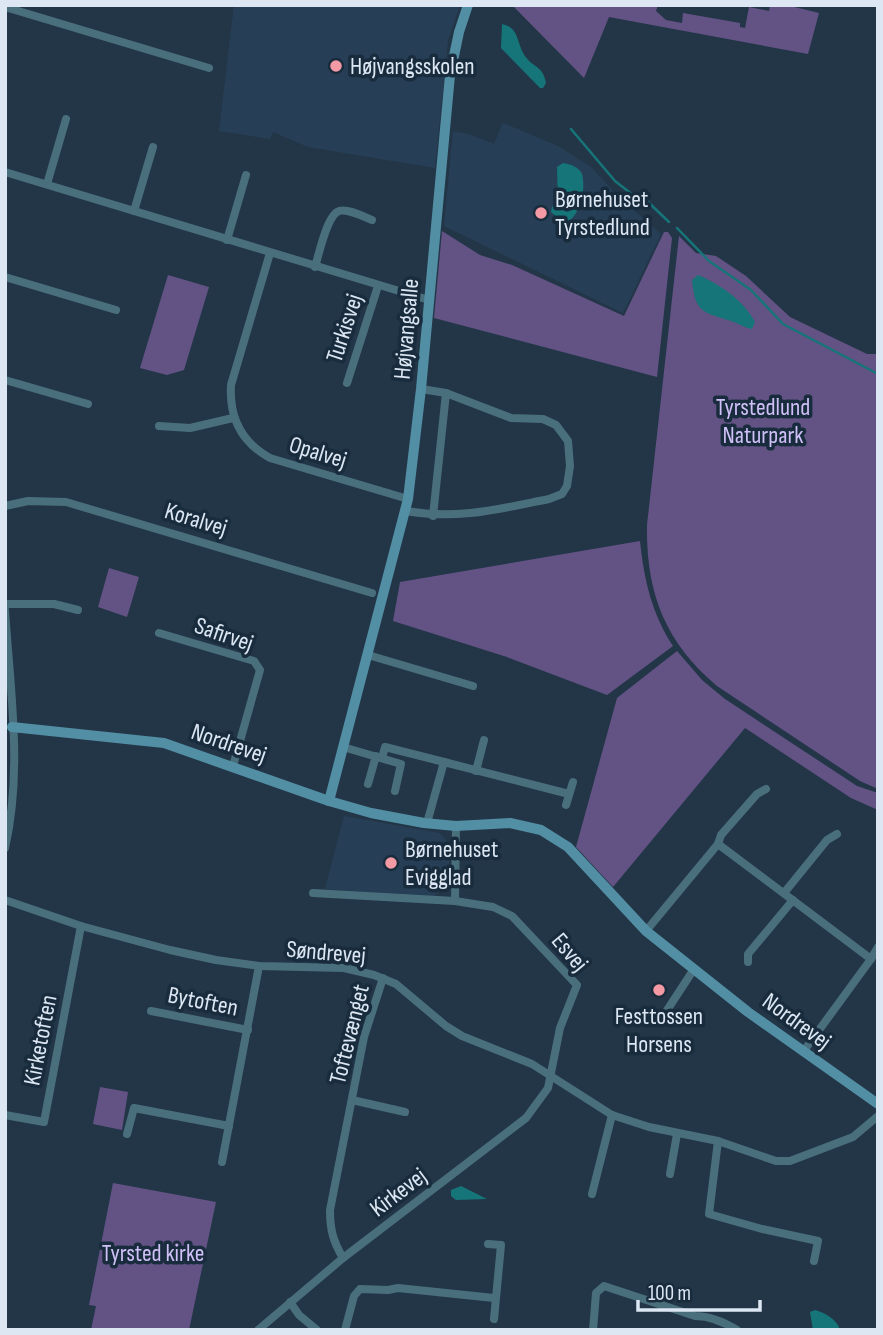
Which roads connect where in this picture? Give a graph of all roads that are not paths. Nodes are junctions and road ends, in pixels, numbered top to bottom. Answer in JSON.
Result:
{"nodes":[{"id":1,"x":468,"y":5,"type":"edge"},
{"id":2,"x":5,"y":7,"type":"edge"},
{"id":3,"x":209,"y":68,"type":"dead end"},
{"id":4,"x":66,"y":119,"type":"dead end"},
{"id":5,"x":153,"y":147,"type":"dead end"},
{"id":6,"x":5,"y":172,"type":"edge"},
{"id":7,"x":246,"y":175,"type":"dead end"},
{"id":8,"x":47,"y":184,"type":"junction"},
{"id":9,"x":134,"y":211,"type":"junction"},
{"id":10,"x":372,"y":220,"type":"dead end"},
{"id":11,"x":227,"y":240,"type":"junction"},
{"id":12,"x":270,"y":253,"type":"junction"},
{"id":13,"x":315,"y":267,"type":"junction"},
{"id":14,"x":5,"y":277,"type":"edge"},
{"id":15,"x":378,"y":286,"type":"junction"},
{"id":16,"x":429,"y":300,"type":"junction"},
{"id":17,"x":116,"y":310,"type":"dead end"},
{"id":18,"x":5,"y":380,"type":"edge"},
{"id":19,"x":347,"y":383,"type":"dead end"},
{"id":20,"x":421,"y":389,"type":"junction"},
{"id":21,"x":446,"y":393,"type":"junction"},
{"id":22,"x":88,"y":404,"type":"dead end"},
{"id":23,"x":233,"y":418,"type":"junction"},
{"id":24,"x":159,"y":426,"type":"dead end"},
{"id":25,"x":408,"y":499,"type":"junction"},
{"id":26,"x":5,"y":506,"type":"edge"},
{"id":27,"x":406,"y":511,"type":"junction"},
{"id":28,"x":433,"y":516,"type":"junction"},
{"id":29,"x":372,"y":593,"type":"dead end"},
{"id":30,"x":5,"y":607,"type":"edge"},
{"id":31,"x":78,"y":610,"type":"dead end"},
{"id":32,"x":159,"y":633,"type":"dead end"},
{"id":33,"x":368,"y":655,"type":"junction"},
{"id":34,"x":473,"y":686,"type":"dead end"},
{"id":35,"x":12,"y":727,"type":"junction"},
{"id":36,"x":484,"y":740,"type":"dead end"},
{"id":37,"x":343,"y":747,"type":"junction"},
{"id":38,"x":379,"y":757,"type":"junction"},
{"id":39,"x":444,"y":762,"type":"junction"},
{"id":40,"x":233,"y":766,"type":"junction"},
{"id":41,"x":476,"y":771,"type":"junction"},
{"id":42,"x":573,"y":782,"type":"dead end"},
{"id":43,"x":368,"y":784,"type":"dead end"},
{"id":44,"x":766,"y":789,"type":"dead end"},
{"id":45,"x":395,"y":790,"type":"dead end"},
{"id":46,"x":569,"y":794,"type":"junction"},
{"id":47,"x":329,"y":801,"type":"junction"},
{"id":48,"x":566,"y":805,"type":"dead end"},
{"id":49,"x":427,"y":824,"type":"junction"},
{"id":50,"x":456,"y":825,"type":"junction"},
{"id":51,"x":837,"y":834,"type":"dead end"},
{"id":52,"x":718,"y":844,"type":"junction"},
{"id":53,"x":5,"y":848,"type":"edge"},
{"id":54,"x":313,"y":893,"type":"dead end"},
{"id":55,"x":783,"y":893,"type":"junction"},
{"id":56,"x":5,"y":900,"type":"edge"},
{"id":57,"x":793,"y":900,"type":"junction"},
{"id":58,"x":455,"y":901,"type":"junction"},
{"id":59,"x":81,"y":926,"type":"junction"},
{"id":60,"x":646,"y":931,"type":"junction"},
{"id":61,"x":878,"y":947,"type":"edge"},
{"id":62,"x":871,"y":959,"type":"junction"},
{"id":63,"x":748,"y":962,"type":"dead end"},
{"id":64,"x":259,"y":966,"type":"junction"},
{"id":65,"x":694,"y":969,"type":"junction"},
{"id":66,"x":383,"y":978,"type":"junction"},
{"id":67,"x":151,"y":1011,"type":"dead end"},
{"id":68,"x":660,"y":1021,"type":"dead end"},
{"id":69,"x":248,"y":1030,"type":"junction"},
{"id":70,"x":803,"y":1052,"type":"junction"},
{"id":71,"x":552,"y":1077,"type":"junction"},
{"id":72,"x":352,"y":1100,"type":"junction"},
{"id":73,"x":878,"y":1104,"type":"edge"},
{"id":74,"x":405,"y":1112,"type":"dead end"},
{"id":75,"x":5,"y":1115,"type":"edge"},
{"id":76,"x":612,"y":1115,"type":"junction"},
{"id":77,"x":878,"y":1116,"type":"edge"},
{"id":78,"x":229,"y":1126,"type":"junction"},
{"id":79,"x":127,"y":1134,"type":"dead end"},
{"id":80,"x":677,"y":1134,"type":"junction"},
{"id":81,"x":718,"y":1142,"type":"junction"},
{"id":82,"x":222,"y":1162,"type":"dead end"},
{"id":83,"x":670,"y":1174,"type":"dead end"},
{"id":84,"x":592,"y":1194,"type":"dead end"},
{"id":85,"x":488,"y":1244,"type":"dead end"},
{"id":86,"x":343,"y":1258,"type":"junction"},
{"id":87,"x":814,"y":1261,"type":"dead end"},
{"id":88,"x":494,"y":1298,"type":"junction"},
{"id":89,"x":290,"y":1302,"type":"junction"},
{"id":90,"x":494,"y":1319,"type":"dead end"},
{"id":91,"x":258,"y":1330,"type":"edge"},
{"id":92,"x":317,"y":1330,"type":"edge"},
{"id":93,"x":345,"y":1330,"type":"edge"},
{"id":94,"x":593,"y":1330,"type":"edge"},
{"id":95,"x":737,"y":1330,"type":"edge"}],
"edges":[{"from":1,"to":16,"type":"street","name":"Højvangsalle"},
{"from":2,"to":3,"type":"street"},
{"from":4,"to":8,"type":"street"},
{"from":5,"to":9,"type":"street"},
{"from":6,"to":8,"type":"street","name":"Turkisvej"},
{"from":7,"to":11,"type":"street"},
{"from":8,"to":9,"type":"street","name":"Turkisvej"},
{"from":9,"to":11,"type":"street","name":"Turkisvej"},
{"from":10,"to":13,"type":"street","name":"Turkisvej"},
{"from":11,"to":12,"type":"street","name":"Turkisvej"},
{"from":12,"to":13,"type":"street","name":"Turkisvej"},
{"from":12,"to":23,"type":"street"},
{"from":13,"to":15,"type":"street","name":"Turkisvej"},
{"from":14,"to":17,"type":"street"},
{"from":15,"to":16,"type":"street","name":"Turkisvej"},
{"from":15,"to":19,"type":"street","name":"Turkisvej"},
{"from":16,"to":20,"type":"street","name":"Højvangsalle"},
{"from":18,"to":22,"type":"street"},
{"from":20,"to":21,"type":"street"},
{"from":20,"to":25,"type":"street","name":"Højvangsalle"},
{"from":21,"to":28,"type":"street"},
{"from":21,"to":28,"type":"street"},
{"from":23,"to":24,"type":"street"},
{"from":23,"to":25,"type":"street","name":"Opalvej"},
{"from":25,"to":27,"type":"street","name":"Højvangsalle"},
{"from":26,"to":29,"type":"street","name":"Koralvej"},
{"from":27,"to":28,"type":"street"},
{"from":27,"to":33,"type":"street","name":"Højvangsalle"},
{"from":30,"to":31,"type":"street"},
{"from":30,"to":35,"type":"street"},
{"from":32,"to":40,"type":"street","name":"Safirvej"},
{"from":33,"to":34,"type":"street"},
{"from":33,"to":37,"type":"street","name":"Højvangsalle"},
{"from":35,"to":40,"type":"street","name":"Nordrevej"},
{"from":35,"to":53,"type":"street"},
{"from":36,"to":41,"type":"street"},
{"from":37,"to":38,"type":"street"},
{"from":37,"to":47,"type":"street","name":"Højvangsalle"},
{"from":38,"to":39,"type":"street"},
{"from":38,"to":43,"type":"street"},
{"from":38,"to":45,"type":"street"},
{"from":39,"to":41,"type":"street"},
{"from":39,"to":49,"type":"street"},
{"from":40,"to":47,"type":"street","name":"Nordrevej"},
{"from":41,"to":46,"type":"street"},
{"from":42,"to":46,"type":"street"},
{"from":44,"to":52,"type":"street"},
{"from":46,"to":48,"type":"street"},
{"from":47,"to":49,"type":"street","name":"Nordrevej"},
{"from":49,"to":50,"type":"street","name":"Nordrevej"},
{"from":50,"to":58,"type":"street"},
{"from":50,"to":60,"type":"street","name":"Nordrevej"},
{"from":51,"to":55,"type":"street"},
{"from":52,"to":55,"type":"street"},
{"from":52,"to":60,"type":"street"},
{"from":54,"to":58,"type":"street","name":"Esvej"},
{"from":55,"to":57,"type":"street"},
{"from":56,"to":59,"type":"street","name":"Søndrevej"},
{"from":57,"to":62,"type":"street"},
{"from":57,"to":63,"type":"street"},
{"from":58,"to":71,"type":"street","name":"Esvej"},
{"from":59,"to":64,"type":"street","name":"Søndrevej"},
{"from":59,"to":75,"type":"street","name":"Kirketoften"},
{"from":60,"to":65,"type":"street","name":"Nordrevej"},
{"from":61,"to":62,"type":"street"},
{"from":62,"to":70,"type":"street"},
{"from":64,"to":66,"type":"street","name":"Søndrevej"},
{"from":64,"to":69,"type":"street","name":"Bytoften"},
{"from":65,"to":68,"type":"street"},
{"from":65,"to":70,"type":"street","name":"Nordrevej"},
{"from":66,"to":71,"type":"street","name":"Søndrevej"},
{"from":66,"to":72,"type":"street","name":"Toftevænget"},
{"from":67,"to":69,"type":"street","name":"Bytoften"},
{"from":69,"to":78,"type":"street","name":"Bytoften"},
{"from":70,"to":73,"type":"street","name":"Nordrevej"},
{"from":71,"to":76,"type":"street","name":"Søndrevej"},
{"from":71,"to":86,"type":"street","name":"Kirkevej"},
{"from":72,"to":74,"type":"street","name":"Toftevænget"},
{"from":72,"to":86,"type":"street","name":"Toftevænget"},
{"from":76,"to":80,"type":"street","name":"Søndrevej"},
{"from":76,"to":84,"type":"street"},
{"from":77,"to":81,"type":"street","name":"Søndrevej"},
{"from":78,"to":79,"type":"street"},
{"from":78,"to":82,"type":"street","name":"Bytoften"},
{"from":80,"to":81,"type":"street","name":"Søndrevej"},
{"from":80,"to":83,"type":"street"},
{"from":81,"to":87,"type":"street"},
{"from":85,"to":88,"type":"street"},
{"from":86,"to":89,"type":"street","name":"Kirkevej"},
{"from":88,"to":90,"type":"street"},
{"from":88,"to":93,"type":"street"},
{"from":89,"to":91,"type":"street","name":"Kirkevej"},
{"from":89,"to":92,"type":"street"},
{"from":94,"to":95,"type":"street"}]}
